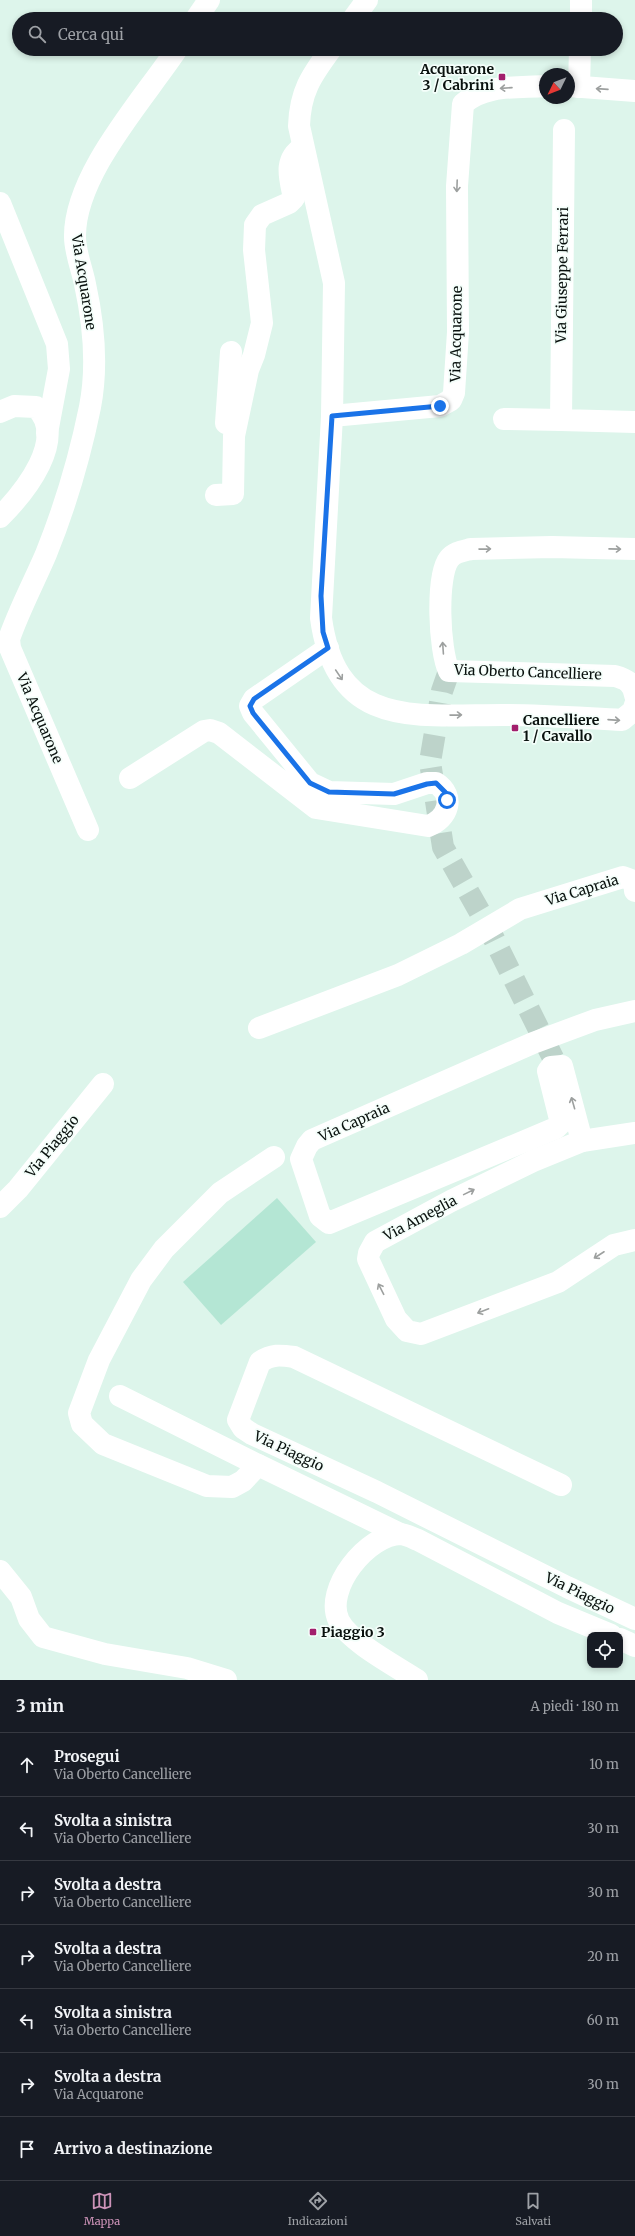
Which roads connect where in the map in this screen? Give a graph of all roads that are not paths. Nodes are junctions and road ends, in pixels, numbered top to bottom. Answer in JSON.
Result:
{"nodes":[{"id":1,"x":209,"y":0,"type":"edge"},
{"id":2,"x":366,"y":0,"type":"edge"},
{"id":3,"x":581,"y":0,"type":"edge"},
{"id":4,"x":201,"y":12,"type":"edge"},
{"id":5,"x":358,"y":12,"type":"edge"},
{"id":6,"x":581,"y":12,"type":"edge"},
{"id":7,"x":172,"y":56,"type":"edge"},
{"id":8,"x":327,"y":56,"type":"edge"},
{"id":9,"x":579,"y":56,"type":"edge"},
{"id":10,"x":575,"y":81,"type":"edge"},
{"id":11,"x":539,"y":86,"type":"edge"},
{"id":12,"x":575,"y":87,"type":"edge"},
{"id":13,"x":635,"y":91,"type":"edge"},
{"id":14,"x":564,"y":130,"type":"dead end"},
{"id":15,"x":303,"y":146,"type":"junction"},
{"id":16,"x":0,"y":203,"type":"edge"},
{"id":17,"x":231,"y":352,"type":"dead end"},
{"id":18,"x":0,"y":412,"type":"edge"},
{"id":19,"x":332,"y":416,"type":"junction"},
{"id":20,"x":504,"y":419,"type":"dead end"},
{"id":21,"x":561,"y":420,"type":"junction"},
{"id":22,"x":635,"y":422,"type":"edge"},
{"id":23,"x":48,"y":433,"type":"junction"},
{"id":24,"x":234,"y":453,"type":"junction"},
{"id":25,"x":216,"y":495,"type":"dead end"},
{"id":26,"x":0,"y":517,"type":"edge"},
{"id":27,"x":635,"y":549,"type":"edge"},
{"id":28,"x":23,"y":605,"type":"junction"},
{"id":29,"x":0,"y":617,"type":"edge"},
{"id":30,"x":328,"y":648,"type":"junction"},
{"id":31,"x":635,"y":695,"type":"edge"},
{"id":32,"x":635,"y":705,"type":"edge"},
{"id":33,"x":130,"y":778,"type":"dead end"},
{"id":34,"x":88,"y":830,"type":"dead end"},
{"id":35,"x":635,"y":891,"type":"edge"},
{"id":36,"x":635,"y":1011,"type":"edge"},
{"id":37,"x":259,"y":1028,"type":"dead end"},
{"id":38,"x":103,"y":1084,"type":"dead end"},
{"id":39,"x":635,"y":1133,"type":"edge"},
{"id":40,"x":582,"y":1141,"type":"junction"},
{"id":41,"x":274,"y":1157,"type":"dead end"},
{"id":42,"x":0,"y":1207,"type":"edge"},
{"id":43,"x":635,"y":1240,"type":"edge"},
{"id":44,"x":120,"y":1396,"type":"dead end"},
{"id":45,"x":258,"y":1465,"type":"junction"},
{"id":46,"x":561,"y":1485,"type":"dead end"},
{"id":47,"x":400,"y":1534,"type":"junction"},
{"id":48,"x":0,"y":1571,"type":"edge"},
{"id":49,"x":635,"y":1619,"type":"edge"},
{"id":50,"x":604,"y":1632,"type":"edge"},
{"id":51,"x":623,"y":1640,"type":"edge"},
{"id":52,"x":635,"y":1646,"type":"edge"},
{"id":53,"x":226,"y":1680,"type":"edge"},
{"id":54,"x":417,"y":1680,"type":"edge"}],
"edges":[{"from":1,"to":4,"type":"street"},
{"from":2,"to":5,"type":"street"},
{"from":3,"to":6,"type":"street"},
{"from":7,"to":28,"type":"street","name":"Via Acquarone"},
{"from":8,"to":15,"type":"street"},
{"from":9,"to":10,"type":"street"},
{"from":11,"to":19,"type":"street","name":"Via Acquarone","one_way":true},
{"from":13,"to":12,"type":"street","one_way":true},
{"from":14,"to":21,"type":"street","name":"Via Giuseppe Ferrari"},
{"from":15,"to":19,"type":"street"},
{"from":15,"to":24,"type":"street"},
{"from":16,"to":23,"type":"street"},
{"from":17,"to":24,"type":"street"},
{"from":18,"to":23,"type":"street"},
{"from":19,"to":30,"type":"street"},
{"from":20,"to":21,"type":"street"},
{"from":21,"to":22,"type":"street"},
{"from":23,"to":26,"type":"street"},
{"from":24,"to":25,"type":"street"},
{"from":31,"to":27,"type":"street","name":"Via Oberto Cancelliere","one_way":true},
{"from":28,"to":29,"type":"street"},
{"from":28,"to":34,"type":"street","name":"Via Acquarone"},
{"from":30,"to":32,"type":"street","one_way":true},
{"from":30,"to":33,"type":"street"},
{"from":35,"to":37,"type":"street","name":"Via Capraia"},
{"from":40,"to":36,"type":"street","name":"Via Capraia","one_way":true},
{"from":38,"to":42,"type":"street","name":"Via Piaggio"},
{"from":39,"to":40,"type":"street","name":"Via Ameglia"},
{"from":43,"to":40,"type":"street","name":"Via Ameglia","one_way":true},
{"from":41,"to":45,"type":"street","name":"Via Piaggio"},
{"from":44,"to":45,"type":"street","name":"Via Piaggio"},
{"from":45,"to":47,"type":"street","name":"Via Piaggio"},
{"from":46,"to":49,"type":"street","name":"Via Piaggio"},
{"from":47,"to":50,"type":"street","name":"Via Piaggio"},
{"from":47,"to":54,"type":"street"},
{"from":48,"to":53,"type":"street"},
{"from":51,"to":52,"type":"street"}]}
